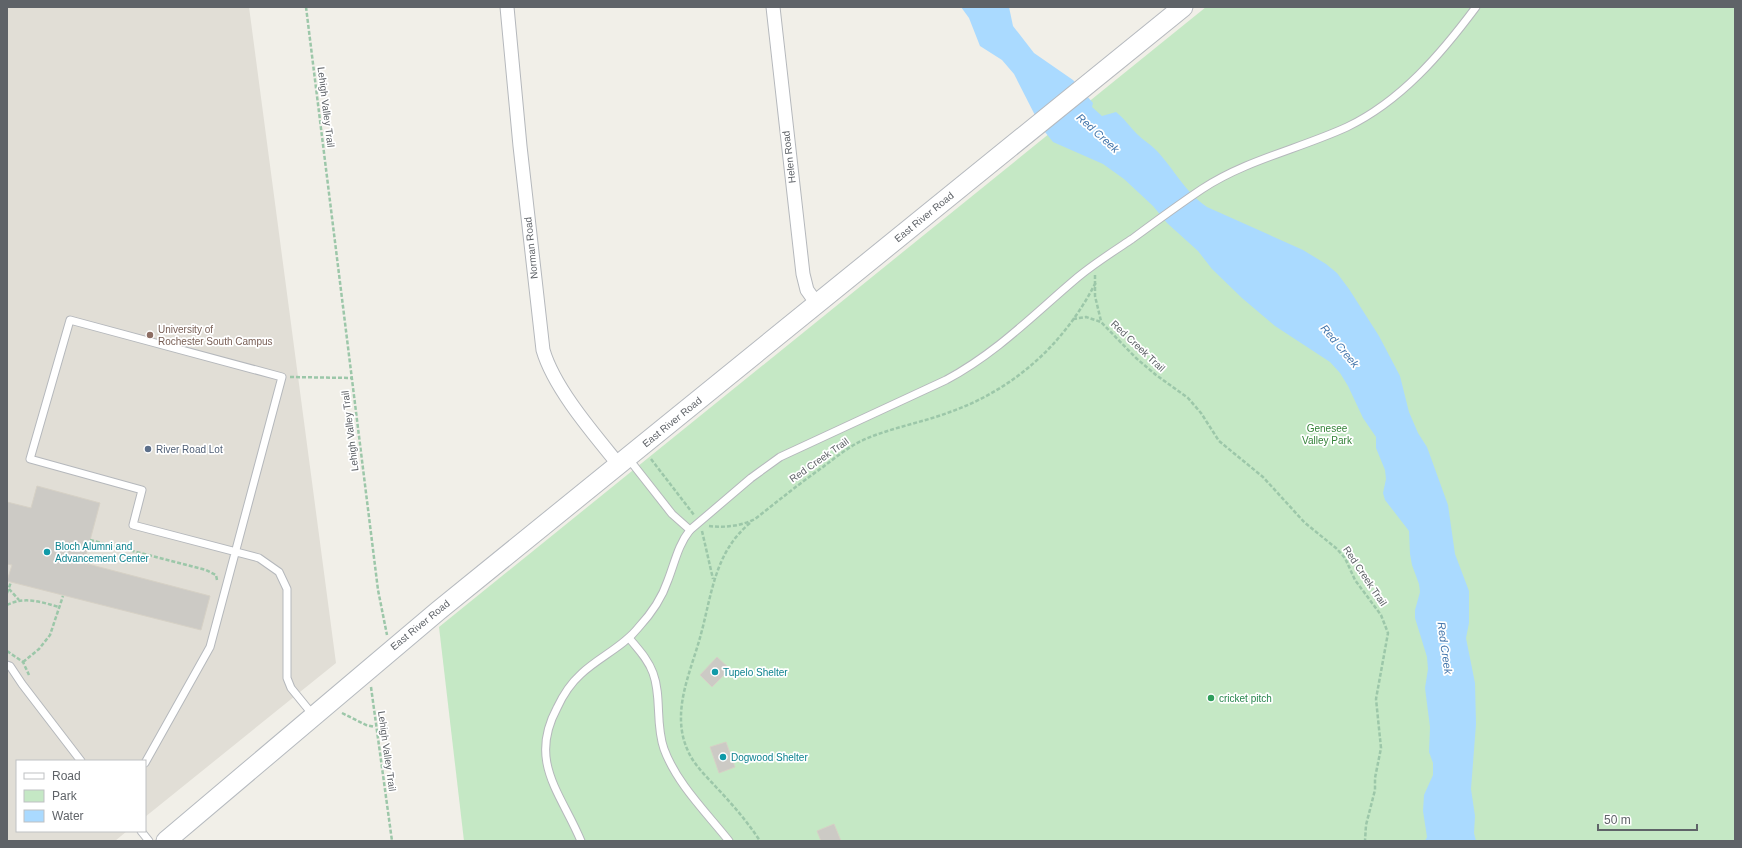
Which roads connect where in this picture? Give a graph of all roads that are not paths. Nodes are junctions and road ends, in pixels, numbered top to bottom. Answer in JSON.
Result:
{"nodes":[{"id":1,"x":507,"y":7,"type":"edge"},
{"id":2,"x":772,"y":7,"type":"edge"},
{"id":3,"x":1476,"y":7,"type":"edge"},
{"id":4,"x":1176,"y":9,"type":"edge"},
{"id":5,"x":817,"y":304,"type":"junction"},
{"id":6,"x":623,"y":461,"type":"junction"},
{"id":7,"x":690,"y":530,"type":"junction"},
{"id":8,"x":236,"y":553,"type":"junction"},
{"id":9,"x":629,"y":638,"type":"junction"},
{"id":10,"x":7,"y":665,"type":"edge"},
{"id":11,"x":320,"y":710,"type":"junction"},
{"id":12,"x":80,"y":760,"type":"edge"},
{"id":13,"x":146,"y":761,"type":"edge"},
{"id":14,"x":142,"y":832,"type":"edge"},
{"id":15,"x":149,"y":841,"type":"edge"},
{"id":16,"x":166,"y":841,"type":"edge"},
{"id":17,"x":581,"y":841,"type":"edge"},
{"id":18,"x":730,"y":841,"type":"edge"}],
"edges":[{"from":1,"to":6,"type":"street","name":"Norman Road"},
{"from":2,"to":5,"type":"street","name":"Helen Road"},
{"from":3,"to":7,"type":"lane"},
{"from":4,"to":5,"type":"street","name":"East River Road"},
{"from":5,"to":6,"type":"street","name":"East River Road"},
{"from":6,"to":7,"type":"lane"},
{"from":6,"to":11,"type":"street","name":"East River Road"},
{"from":7,"to":9,"type":"lane"},
{"from":8,"to":8,"type":"lane"},
{"from":8,"to":11,"type":"lane"},
{"from":8,"to":13,"type":"lane"},
{"from":9,"to":17,"type":"lane"},
{"from":9,"to":18,"type":"lane"},
{"from":10,"to":12,"type":"lane"},
{"from":11,"to":16,"type":"street","name":"East River Road"},
{"from":14,"to":15,"type":"lane"}]}
